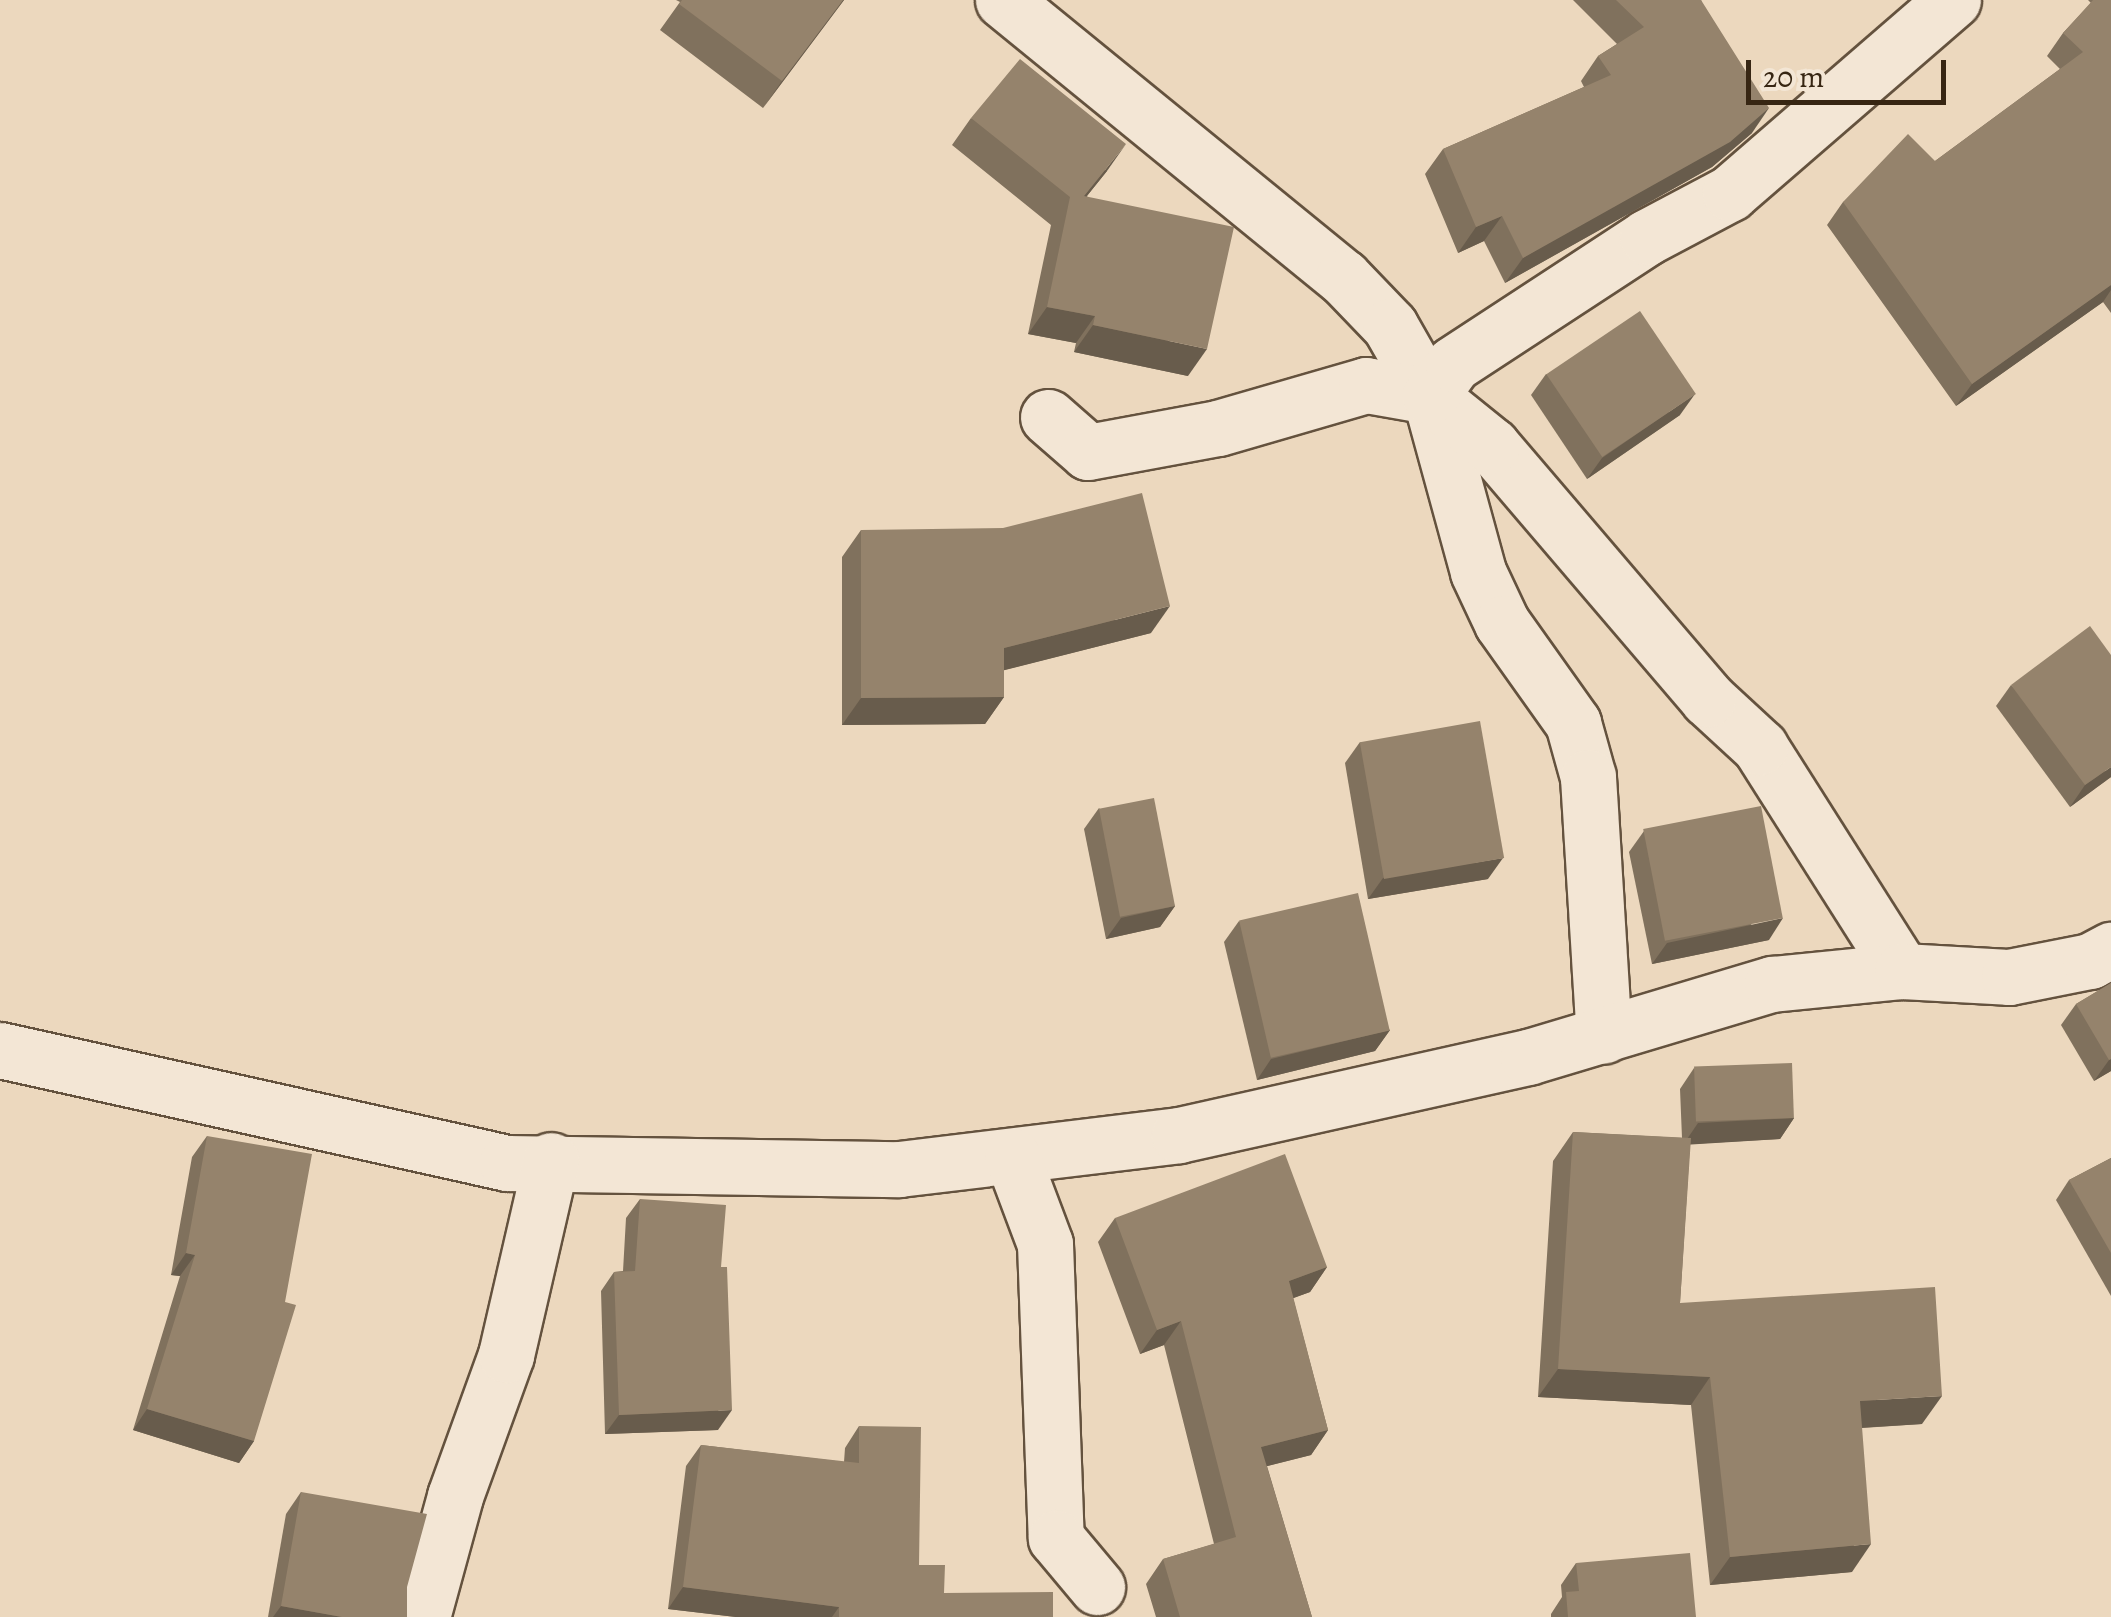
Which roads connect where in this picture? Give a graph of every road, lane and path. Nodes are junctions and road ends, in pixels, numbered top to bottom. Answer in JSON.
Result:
{"nodes":[{"id":1,"x":1003,"y":0,"type":"edge"},
{"id":2,"x":1953,"y":0,"type":"edge"},
{"id":3,"x":1430,"y":396,"type":"junction"},
{"id":4,"x":1048,"y":417,"type":"dead end"},
{"id":5,"x":2111,"y":950,"type":"edge"},
{"id":6,"x":1902,"y":971,"type":"junction"},
{"id":7,"x":1604,"y":1036,"type":"junction"},
{"id":8,"x":0,"y":1050,"type":"edge"},
{"id":9,"x":1012,"y":1156,"type":"junction"},
{"id":10,"x":551,"y":1160,"type":"junction"},
{"id":11,"x":1098,"y":1587,"type":"dead end"},
{"id":12,"x":422,"y":1617,"type":"edge"}],
"edges":[{"from":1,"to":3,"type":"street"},
{"from":2,"to":3,"type":"street"},
{"from":3,"to":4,"type":"street"},
{"from":3,"to":6,"type":"street"},
{"from":3,"to":7,"type":"street"},
{"from":5,"to":6,"type":"street"},
{"from":6,"to":7,"type":"street"},
{"from":7,"to":9,"type":"street"},
{"from":8,"to":10,"type":"street"},
{"from":9,"to":10,"type":"street"},
{"from":9,"to":11,"type":"street"},
{"from":10,"to":12,"type":"street"}]}
